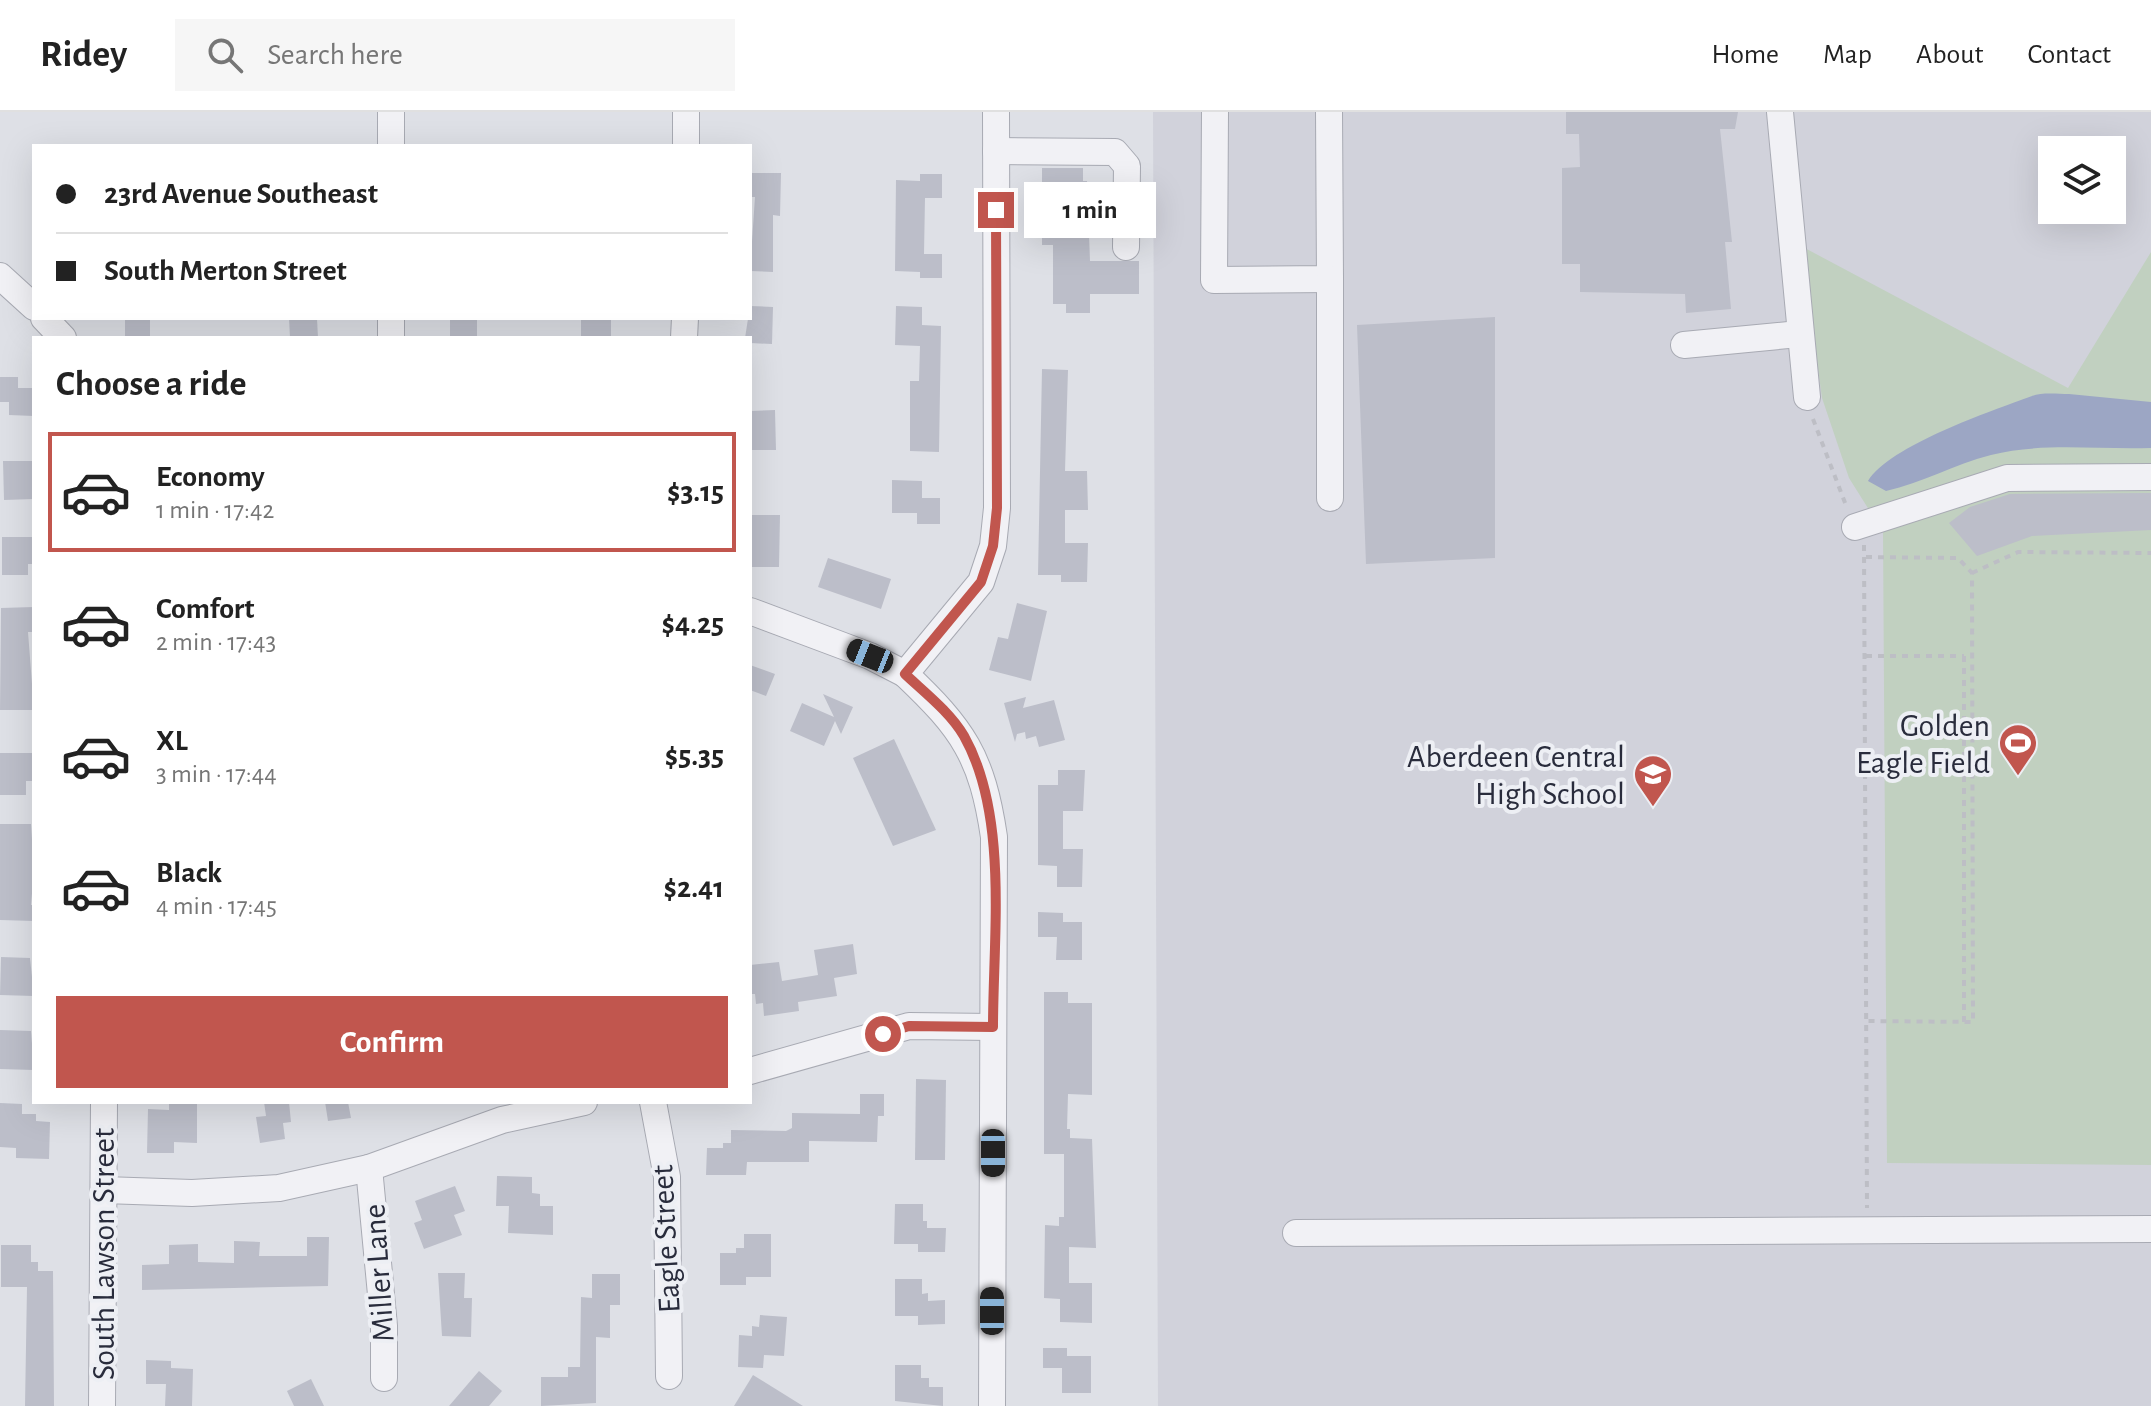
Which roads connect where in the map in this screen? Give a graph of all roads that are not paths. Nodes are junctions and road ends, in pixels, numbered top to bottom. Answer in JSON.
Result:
{"nodes":[{"id":1,"x":391,"y":112,"type":"edge"},
{"id":2,"x":686,"y":112,"type":"edge"},
{"id":3,"x":996,"y":112,"type":"edge"},
{"id":4,"x":1215,"y":112,"type":"edge"},
{"id":5,"x":1329,"y":112,"type":"edge"},
{"id":6,"x":1780,"y":112,"type":"edge"},
{"id":7,"x":391,"y":144,"type":"edge"},
{"id":8,"x":686,"y":144,"type":"edge"},
{"id":9,"x":996,"y":151,"type":"junction"},
{"id":10,"x":1126,"y":247,"type":"dead end"},
{"id":11,"x":0,"y":276,"type":"edge"},
{"id":12,"x":1330,"y":279,"type":"junction"},
{"id":13,"x":32,"y":305,"type":"edge"},
{"id":14,"x":46,"y":320,"type":"edge"},
{"id":15,"x":1799,"y":334,"type":"junction"},
{"id":16,"x":61,"y":336,"type":"edge"},
{"id":17,"x":1684,"y":345,"type":"dead end"},
{"id":18,"x":1807,"y":397,"type":"road end"},
{"id":19,"x":2151,"y":477,"type":"edge"},
{"id":20,"x":1330,"y":498,"type":"dead end"},
{"id":21,"x":1855,"y":527,"type":"road end"},
{"id":22,"x":752,"y":612,"type":"edge"},
{"id":23,"x":905,"y":674,"type":"junction"},
{"id":24,"x":993,"y":1027,"type":"junction"},
{"id":25,"x":752,"y":1070,"type":"edge"},
{"id":26,"x":104,"y":1104,"type":"edge"},
{"id":27,"x":575,"y":1104,"type":"edge"},
{"id":28,"x":653,"y":1104,"type":"edge"},
{"id":29,"x":369,"y":1168,"type":"junction"},
{"id":30,"x":104,"y":1190,"type":"junction"},
{"id":31,"x":2151,"y":1229,"type":"edge"},
{"id":32,"x":1296,"y":1233,"type":"dead end"},
{"id":33,"x":669,"y":1376,"type":"dead end"},
{"id":34,"x":384,"y":1378,"type":"dead end"},
{"id":35,"x":102,"y":1406,"type":"edge"},
{"id":36,"x":992,"y":1406,"type":"edge"}],
"edges":[{"from":1,"to":7,"type":"street"},
{"from":2,"to":8,"type":"street"},
{"from":3,"to":9,"type":"street"},
{"from":4,"to":12,"type":"street"},
{"from":5,"to":12,"type":"street"},
{"from":6,"to":15,"type":"street"},
{"from":9,"to":10,"type":"street"},
{"from":9,"to":23,"type":"street"},
{"from":11,"to":13,"type":"street"},
{"from":12,"to":20,"type":"street"},
{"from":14,"to":16,"type":"street"},
{"from":15,"to":17,"type":"street"},
{"from":15,"to":18,"type":"street"},
{"from":19,"to":21,"type":"street"},
{"from":22,"to":23,"type":"street"},
{"from":23,"to":24,"type":"street"},
{"from":24,"to":25,"type":"street"},
{"from":24,"to":36,"type":"street"},
{"from":26,"to":30,"type":"street","name":"South Lawson Street"},
{"from":27,"to":29,"type":"street"},
{"from":28,"to":33,"type":"street","name":"Eagle Street"},
{"from":29,"to":30,"type":"street"},
{"from":29,"to":34,"type":"street","name":"Miller Lane"},
{"from":30,"to":35,"type":"street","name":"South Lawson Street"},
{"from":31,"to":32,"type":"street"}]}
